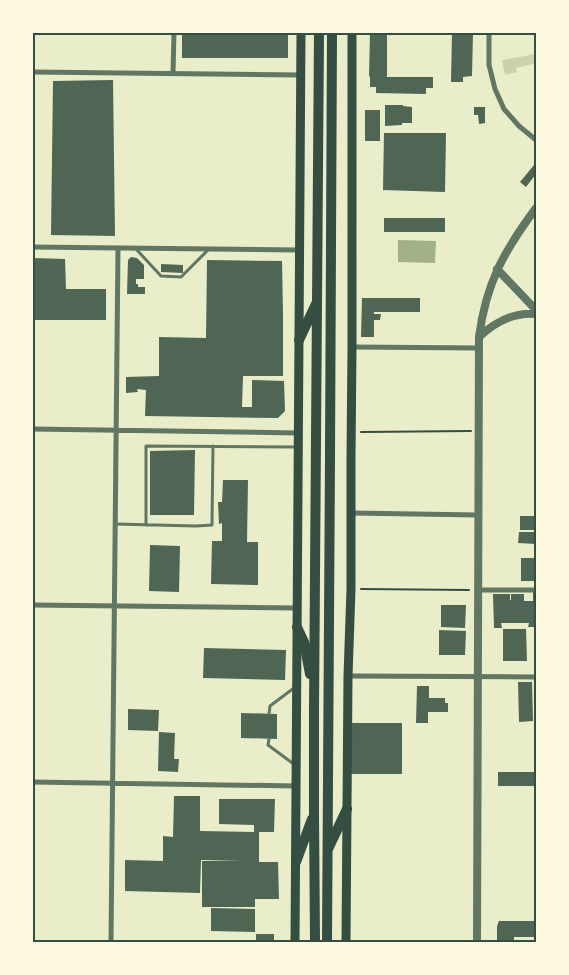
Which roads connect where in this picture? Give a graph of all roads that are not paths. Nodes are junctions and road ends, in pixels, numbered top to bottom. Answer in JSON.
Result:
{"nodes":[{"id":1,"x":174,"y":32,"type":"edge"},
{"id":2,"x":301,"y":32,"type":"edge"},
{"id":3,"x":319,"y":32,"type":"edge"},
{"id":4,"x":332,"y":32,"type":"edge"},
{"id":5,"x":352,"y":32,"type":"edge"},
{"id":6,"x":490,"y":32,"type":"edge"},
{"id":7,"x":32,"y":72,"type":"edge"},
{"id":8,"x":173,"y":74,"type":"junction"},
{"id":9,"x":300,"y":75,"type":"junction"},
{"id":10,"x":536,"y":140,"type":"edge"},
{"id":11,"x":536,"y":208,"type":"edge"},
{"id":12,"x":32,"y":247,"type":"edge"},
{"id":13,"x":118,"y":248,"type":"junction"},
{"id":14,"x":135,"y":248,"type":"junction"},
{"id":15,"x":209,"y":249,"type":"junction"},
{"id":16,"x":299,"y":250,"type":"junction"},
{"id":17,"x":497,"y":269,"type":"junction"},
{"id":18,"x":318,"y":300,"type":"junction"},
{"id":19,"x":536,"y":310,"type":"edge"},
{"id":20,"x":536,"y":314,"type":"edge"},
{"id":21,"x":479,"y":338,"type":"junction"},
{"id":22,"x":299,"y":340,"type":"junction"},
{"id":23,"x":352,"y":347,"type":"junction"},
{"id":24,"x":478,"y":348,"type":"junction"},
{"id":25,"x":32,"y":429,"type":"edge"},
{"id":26,"x":116,"y":430,"type":"junction"},
{"id":27,"x":298,"y":433,"type":"junction"},
{"id":28,"x":213,"y":446,"type":"junction"},
{"id":29,"x":298,"y":447,"type":"junction"},
{"id":30,"x":351,"y":513,"type":"junction"},
{"id":31,"x":478,"y":515,"type":"junction"},
{"id":32,"x":115,"y":524,"type":"junction"},
{"id":33,"x":146,"y":525,"type":"junction"},
{"id":34,"x":478,"y":590,"type":"junction"},
{"id":35,"x":536,"y":590,"type":"edge"},
{"id":36,"x":32,"y":605,"type":"edge"},
{"id":37,"x":115,"y":607,"type":"junction"},
{"id":38,"x":297,"y":608,"type":"junction"},
{"id":39,"x":297,"y":627,"type":"junction"},
{"id":40,"x":348,"y":676,"type":"junction"},
{"id":41,"x":478,"y":676,"type":"junction"},
{"id":42,"x":536,"y":677,"type":"edge"},
{"id":43,"x":297,"y":686,"type":"junction"},
{"id":44,"x":314,"y":710,"type":"junction"},
{"id":45,"x":269,"y":714,"type":"dead end"},
{"id":46,"x":268,"y":739,"type":"dead end"},
{"id":47,"x":296,"y":767,"type":"junction"},
{"id":48,"x":32,"y":782,"type":"edge"},
{"id":49,"x":113,"y":783,"type":"junction"},
{"id":50,"x":296,"y":786,"type":"junction"},
{"id":51,"x":347,"y":809,"type":"junction"},
{"id":52,"x":314,"y":814,"type":"junction"},
{"id":53,"x":327,"y":852,"type":"junction"},
{"id":54,"x":296,"y":862,"type":"junction"},
{"id":55,"x":111,"y":942,"type":"edge"},
{"id":56,"x":295,"y":942,"type":"edge"},
{"id":57,"x":316,"y":942,"type":"edge"},
{"id":58,"x":327,"y":942,"type":"edge"},
{"id":59,"x":346,"y":942,"type":"edge"},
{"id":60,"x":477,"y":942,"type":"edge"}],
"edges":[{"from":1,"to":8,"type":"street"},
{"from":2,"to":9,"type":"main road"},
{"from":3,"to":18,"type":"main road"},
{"from":4,"to":53,"type":"main road"},
{"from":5,"to":23,"type":"main road"},
{"from":6,"to":10,"type":"street"},
{"from":7,"to":8,"type":"street"},
{"from":8,"to":9,"type":"street"},
{"from":9,"to":16,"type":"main road"},
{"from":11,"to":17,"type":"street"},
{"from":12,"to":13,"type":"street"},
{"from":13,"to":14,"type":"street"},
{"from":13,"to":26,"type":"street"},
{"from":14,"to":15,"type":"street"},
{"from":14,"to":15,"type":"lane"},
{"from":15,"to":16,"type":"street"},
{"from":16,"to":22,"type":"main road"},
{"from":17,"to":19,"type":"street"},
{"from":17,"to":21,"type":"street"},
{"from":18,"to":22,"type":"main road"},
{"from":18,"to":44,"type":"main road"},
{"from":20,"to":21,"type":"street"},
{"from":21,"to":24,"type":"street"},
{"from":22,"to":27,"type":"main road"},
{"from":23,"to":24,"type":"street"},
{"from":23,"to":30,"type":"main road"},
{"from":24,"to":31,"type":"street"},
{"from":25,"to":26,"type":"street"},
{"from":26,"to":27,"type":"street"},
{"from":26,"to":32,"type":"street"},
{"from":27,"to":29,"type":"main road"},
{"from":28,"to":29,"type":"lane"},
{"from":28,"to":33,"type":"lane"},
{"from":28,"to":33,"type":"lane"},
{"from":29,"to":38,"type":"main road"},
{"from":30,"to":31,"type":"street"},
{"from":30,"to":40,"type":"main road"},
{"from":31,"to":34,"type":"street"},
{"from":32,"to":33,"type":"lane"},
{"from":32,"to":37,"type":"street"},
{"from":34,"to":35,"type":"street"},
{"from":34,"to":41,"type":"street"},
{"from":36,"to":37,"type":"street"},
{"from":37,"to":38,"type":"street"},
{"from":37,"to":49,"type":"street"},
{"from":38,"to":39,"type":"main road"},
{"from":39,"to":43,"type":"main road"},
{"from":39,"to":44,"type":"main road"},
{"from":40,"to":41,"type":"street"},
{"from":40,"to":51,"type":"main road"},
{"from":41,"to":42,"type":"street"},
{"from":41,"to":60,"type":"street"},
{"from":43,"to":45,"type":"lane"},
{"from":43,"to":47,"type":"main road"},
{"from":44,"to":52,"type":"main road"},
{"from":46,"to":47,"type":"lane"},
{"from":47,"to":50,"type":"main road"},
{"from":48,"to":49,"type":"street"},
{"from":49,"to":50,"type":"street"},
{"from":49,"to":55,"type":"street"},
{"from":50,"to":54,"type":"main road"},
{"from":51,"to":53,"type":"main road"},
{"from":51,"to":59,"type":"main road"},
{"from":52,"to":54,"type":"main road"},
{"from":52,"to":57,"type":"main road"},
{"from":53,"to":58,"type":"main road"},
{"from":54,"to":56,"type":"main road"}]}
